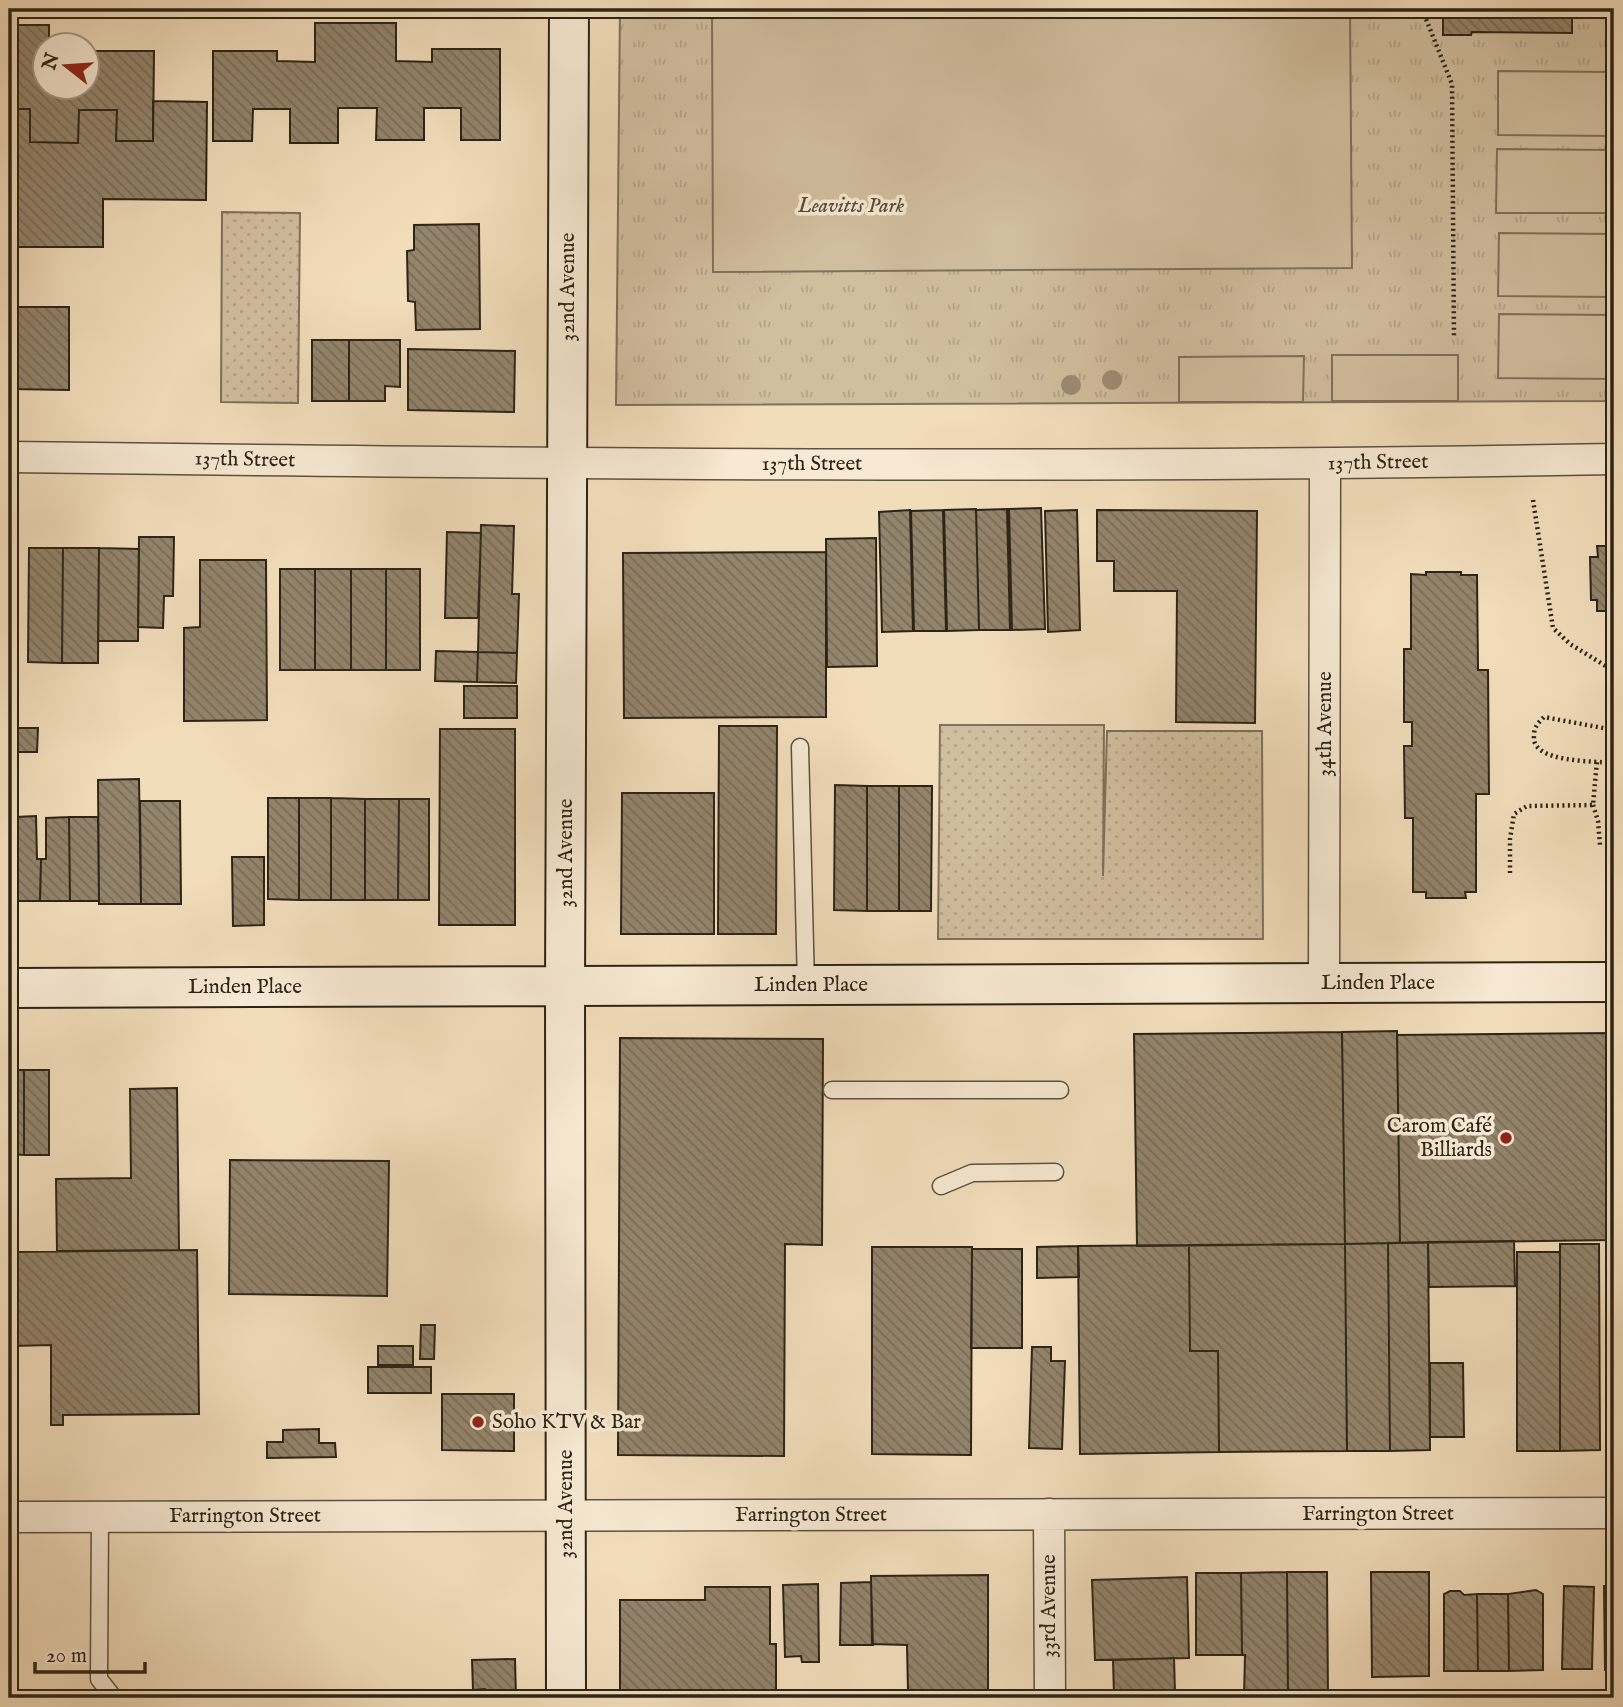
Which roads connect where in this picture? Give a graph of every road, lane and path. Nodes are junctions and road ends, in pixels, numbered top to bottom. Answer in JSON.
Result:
{"nodes":[{"id":1,"x":569,"y":9,"type":"edge"},
{"id":2,"x":1422,"y":9,"type":"edge"},
{"id":3,"x":1454,"y":338,"type":"dead end"},
{"id":4,"x":9,"y":457,"type":"edge"},
{"id":5,"x":1614,"y":459,"type":"edge"},
{"id":6,"x":1325,"y":464,"type":"junction"},
{"id":7,"x":568,"y":465,"type":"junction"},
{"id":8,"x":1533,"y":500,"type":"dead end"},
{"id":9,"x":1614,"y":671,"type":"edge"},
{"id":10,"x":1614,"y":730,"type":"edge"},
{"id":11,"x":800,"y":747,"type":"dead end"},
{"id":12,"x":1597,"y":761,"type":"junction"},
{"id":13,"x":1614,"y":763,"type":"edge"},
{"id":14,"x":1593,"y":805,"type":"junction"},
{"id":15,"x":1600,"y":845,"type":"dead end"},
{"id":16,"x":1510,"y":873,"type":"dead end"},
{"id":17,"x":1614,"y":982,"type":"edge"},
{"id":18,"x":1324,"y":983,"type":"junction"},
{"id":19,"x":806,"y":985,"type":"junction"},
{"id":20,"x":565,"y":986,"type":"junction"},
{"id":21,"x":9,"y":988,"type":"edge"},
{"id":22,"x":832,"y":1090,"type":"dead end"},
{"id":23,"x":1060,"y":1090,"type":"dead end"},
{"id":24,"x":1055,"y":1172,"type":"dead end"},
{"id":25,"x":942,"y":1186,"type":"dead end"},
{"id":26,"x":1614,"y":1513,"type":"edge"},
{"id":27,"x":1049,"y":1514,"type":"junction"},
{"id":28,"x":566,"y":1516,"type":"junction"},
{"id":29,"x":9,"y":1517,"type":"edge"},
{"id":30,"x":100,"y":1517,"type":"junction"},
{"id":31,"x":114,"y":1698,"type":"edge"},
{"id":32,"x":566,"y":1698,"type":"edge"},
{"id":33,"x":1050,"y":1698,"type":"edge"}],
"edges":[{"from":1,"to":7,"type":"street","name":"32nd Avenue"},
{"from":2,"to":3,"type":"path"},
{"from":4,"to":7,"type":"street","name":"137th Street"},
{"from":5,"to":6,"type":"street","name":"137th Street"},
{"from":6,"to":7,"type":"street","name":"137th Street"},
{"from":6,"to":18,"type":"street","name":"34th Avenue"},
{"from":7,"to":20,"type":"street","name":"32nd Avenue"},
{"from":8,"to":9,"type":"path"},
{"from":10,"to":12,"type":"path"},
{"from":11,"to":19,"type":"lane"},
{"from":12,"to":13,"type":"path"},
{"from":12,"to":14,"type":"path"},
{"from":14,"to":15,"type":"path"},
{"from":14,"to":16,"type":"path"},
{"from":17,"to":18,"type":"street","name":"Linden Place"},
{"from":18,"to":19,"type":"street","name":"Linden Place"},
{"from":19,"to":20,"type":"street","name":"Linden Place"},
{"from":20,"to":21,"type":"street","name":"Linden Place"},
{"from":20,"to":28,"type":"street","name":"32nd Avenue"},
{"from":22,"to":23,"type":"lane"},
{"from":24,"to":25,"type":"lane"},
{"from":26,"to":27,"type":"street","name":"Farrington Street"},
{"from":27,"to":28,"type":"street","name":"Farrington Street"},
{"from":27,"to":33,"type":"street","name":"33rd Avenue"},
{"from":28,"to":30,"type":"street","name":"Farrington Street"},
{"from":28,"to":32,"type":"street","name":"32nd Avenue"},
{"from":29,"to":30,"type":"street","name":"Farrington Street"},
{"from":30,"to":31,"type":"lane"}]}
